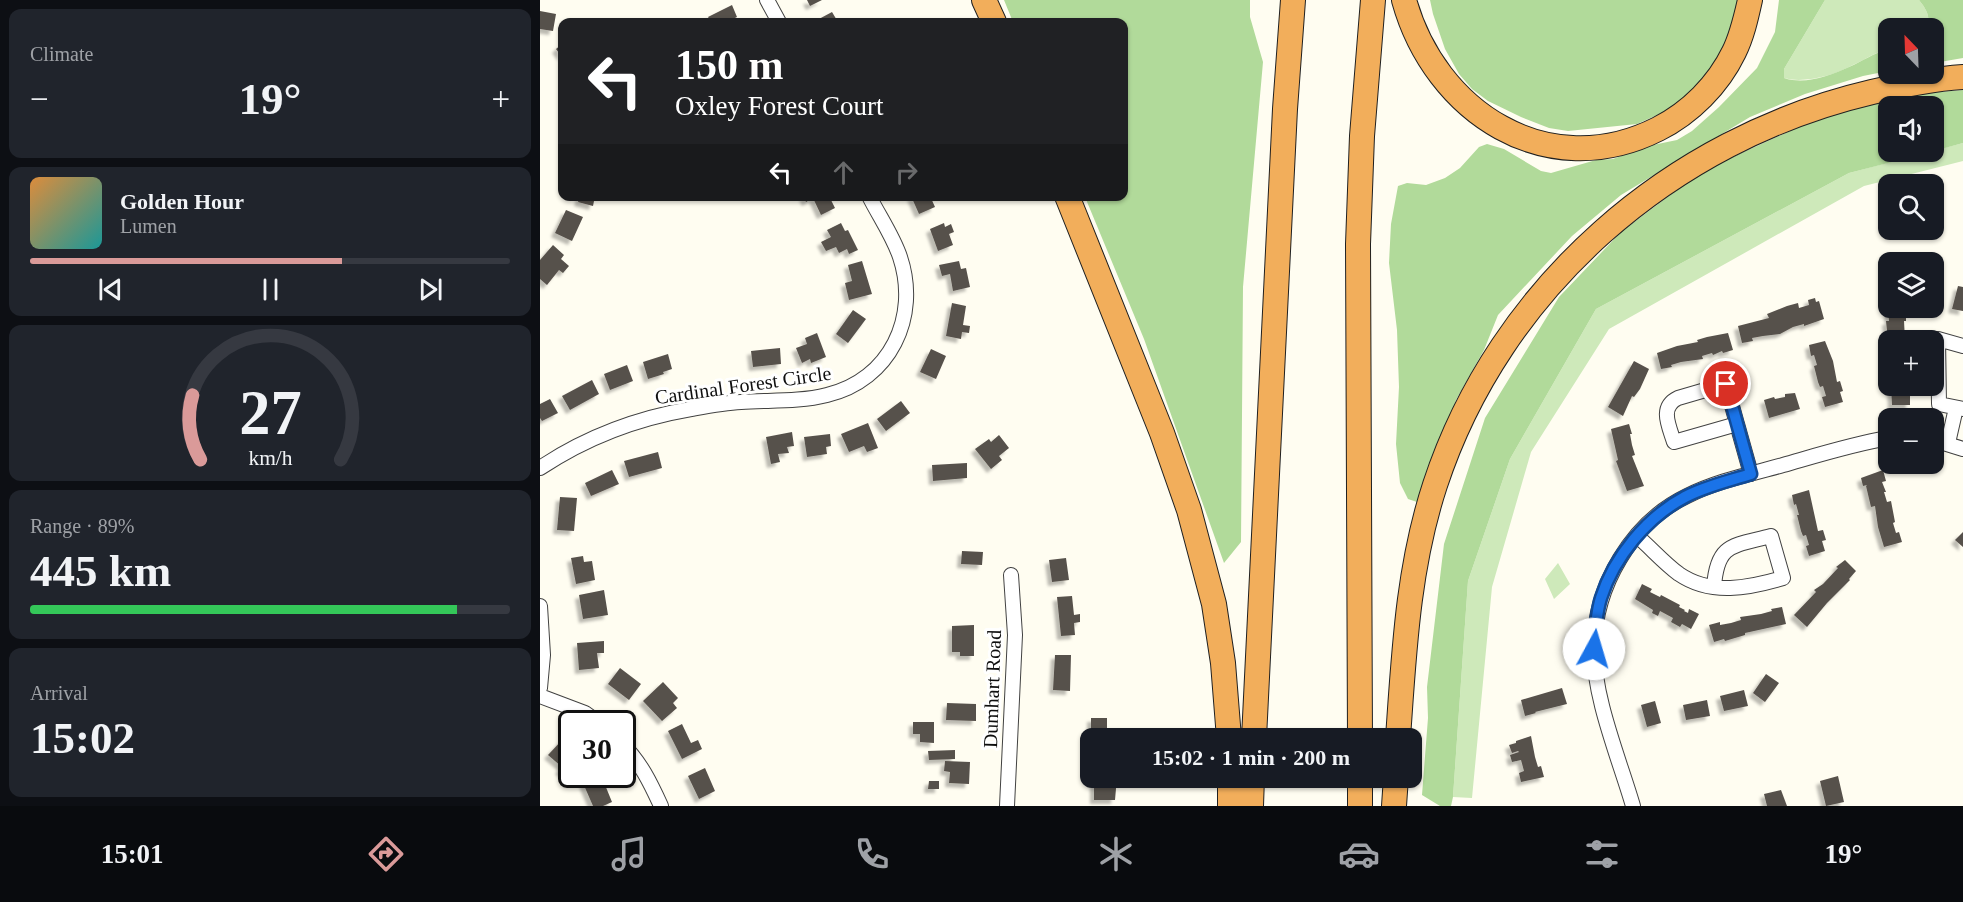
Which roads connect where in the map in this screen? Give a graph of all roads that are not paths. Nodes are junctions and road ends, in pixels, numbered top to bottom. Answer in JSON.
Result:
{"nodes":[{"id":1,"x":767,"y":0,"type":"edge"},
{"id":2,"x":984,"y":0,"type":"edge"},
{"id":3,"x":1293,"y":0,"type":"edge"},
{"id":4,"x":1372,"y":0,"type":"edge"},
{"id":5,"x":1404,"y":0,"type":"edge"},
{"id":6,"x":1750,"y":0,"type":"edge"},
{"id":7,"x":777,"y":18,"type":"edge"},
{"id":8,"x":992,"y":18,"type":"edge"},
{"id":9,"x":1963,"y":77,"type":"edge"},
{"id":10,"x":872,"y":201,"type":"edge"},
{"id":11,"x":1069,"y":201,"type":"edge"},
{"id":12,"x":1963,"y":346,"type":"edge"},
{"id":13,"x":1959,"y":408,"type":"edge"},
{"id":14,"x":1737,"y":423,"type":"junction"},
{"id":15,"x":1878,"y":440,"type":"edge"},
{"id":16,"x":1944,"y":442,"type":"edge"},
{"id":17,"x":1948,"y":443,"type":"junction"},
{"id":18,"x":1963,"y":449,"type":"edge"},
{"id":19,"x":540,"y":468,"type":"edge"},
{"id":20,"x":1751,"y":474,"type":"junction"},
{"id":21,"x":1637,"y":536,"type":"junction"},
{"id":22,"x":1011,"y":574,"type":"dead end"},
{"id":23,"x":1713,"y":587,"type":"junction"},
{"id":24,"x":540,"y":606,"type":"edge"},
{"id":25,"x":540,"y":688,"type":"edge"},
{"id":26,"x":540,"y":696,"type":"edge"},
{"id":27,"x":577,"y":710,"type":"edge"},
{"id":28,"x":1228,"y":728,"type":"edge"},
{"id":29,"x":1254,"y":728,"type":"edge"},
{"id":30,"x":1360,"y":728,"type":"edge"},
{"id":31,"x":1399,"y":728,"type":"edge"},
{"id":32,"x":636,"y":761,"type":"edge"},
{"id":33,"x":1230,"y":788,"type":"edge"},
{"id":34,"x":1252,"y":788,"type":"edge"},
{"id":35,"x":1360,"y":788,"type":"edge"},
{"id":36,"x":1395,"y":788,"type":"edge"},
{"id":37,"x":661,"y":806,"type":"edge"},
{"id":38,"x":1007,"y":806,"type":"edge"},
{"id":39,"x":1230,"y":806,"type":"edge"},
{"id":40,"x":1251,"y":806,"type":"edge"},
{"id":41,"x":1360,"y":806,"type":"edge"},
{"id":42,"x":1394,"y":806,"type":"edge"},
{"id":43,"x":1633,"y":806,"type":"edge"}],
"edges":[{"from":1,"to":7,"type":"street"},
{"from":2,"to":8,"type":"highway"},
{"from":3,"to":29,"type":"highway"},
{"from":4,"to":30,"type":"highway"},
{"from":5,"to":6,"type":"highway"},
{"from":9,"to":31,"type":"highway"},
{"from":10,"to":19,"type":"street","name":"Cardinal Forest Circle"},
{"from":11,"to":28,"type":"highway"},
{"from":12,"to":13,"type":"street"},
{"from":13,"to":17,"type":"street"},
{"from":14,"to":14,"type":"street"},
{"from":14,"to":20,"type":"street"},
{"from":15,"to":20,"type":"street"},
{"from":16,"to":17,"type":"street"},
{"from":17,"to":18,"type":"street"},
{"from":20,"to":21,"type":"street"},
{"from":21,"to":23,"type":"street"},
{"from":21,"to":43,"type":"street"},
{"from":22,"to":38,"type":"street","name":"Dumhart Road"},
{"from":23,"to":23,"type":"street"},
{"from":24,"to":25,"type":"street"},
{"from":26,"to":27,"type":"street"},
{"from":32,"to":37,"type":"street"},
{"from":33,"to":39,"type":"highway"},
{"from":34,"to":40,"type":"highway"},
{"from":35,"to":41,"type":"highway"},
{"from":36,"to":42,"type":"highway"}]}
